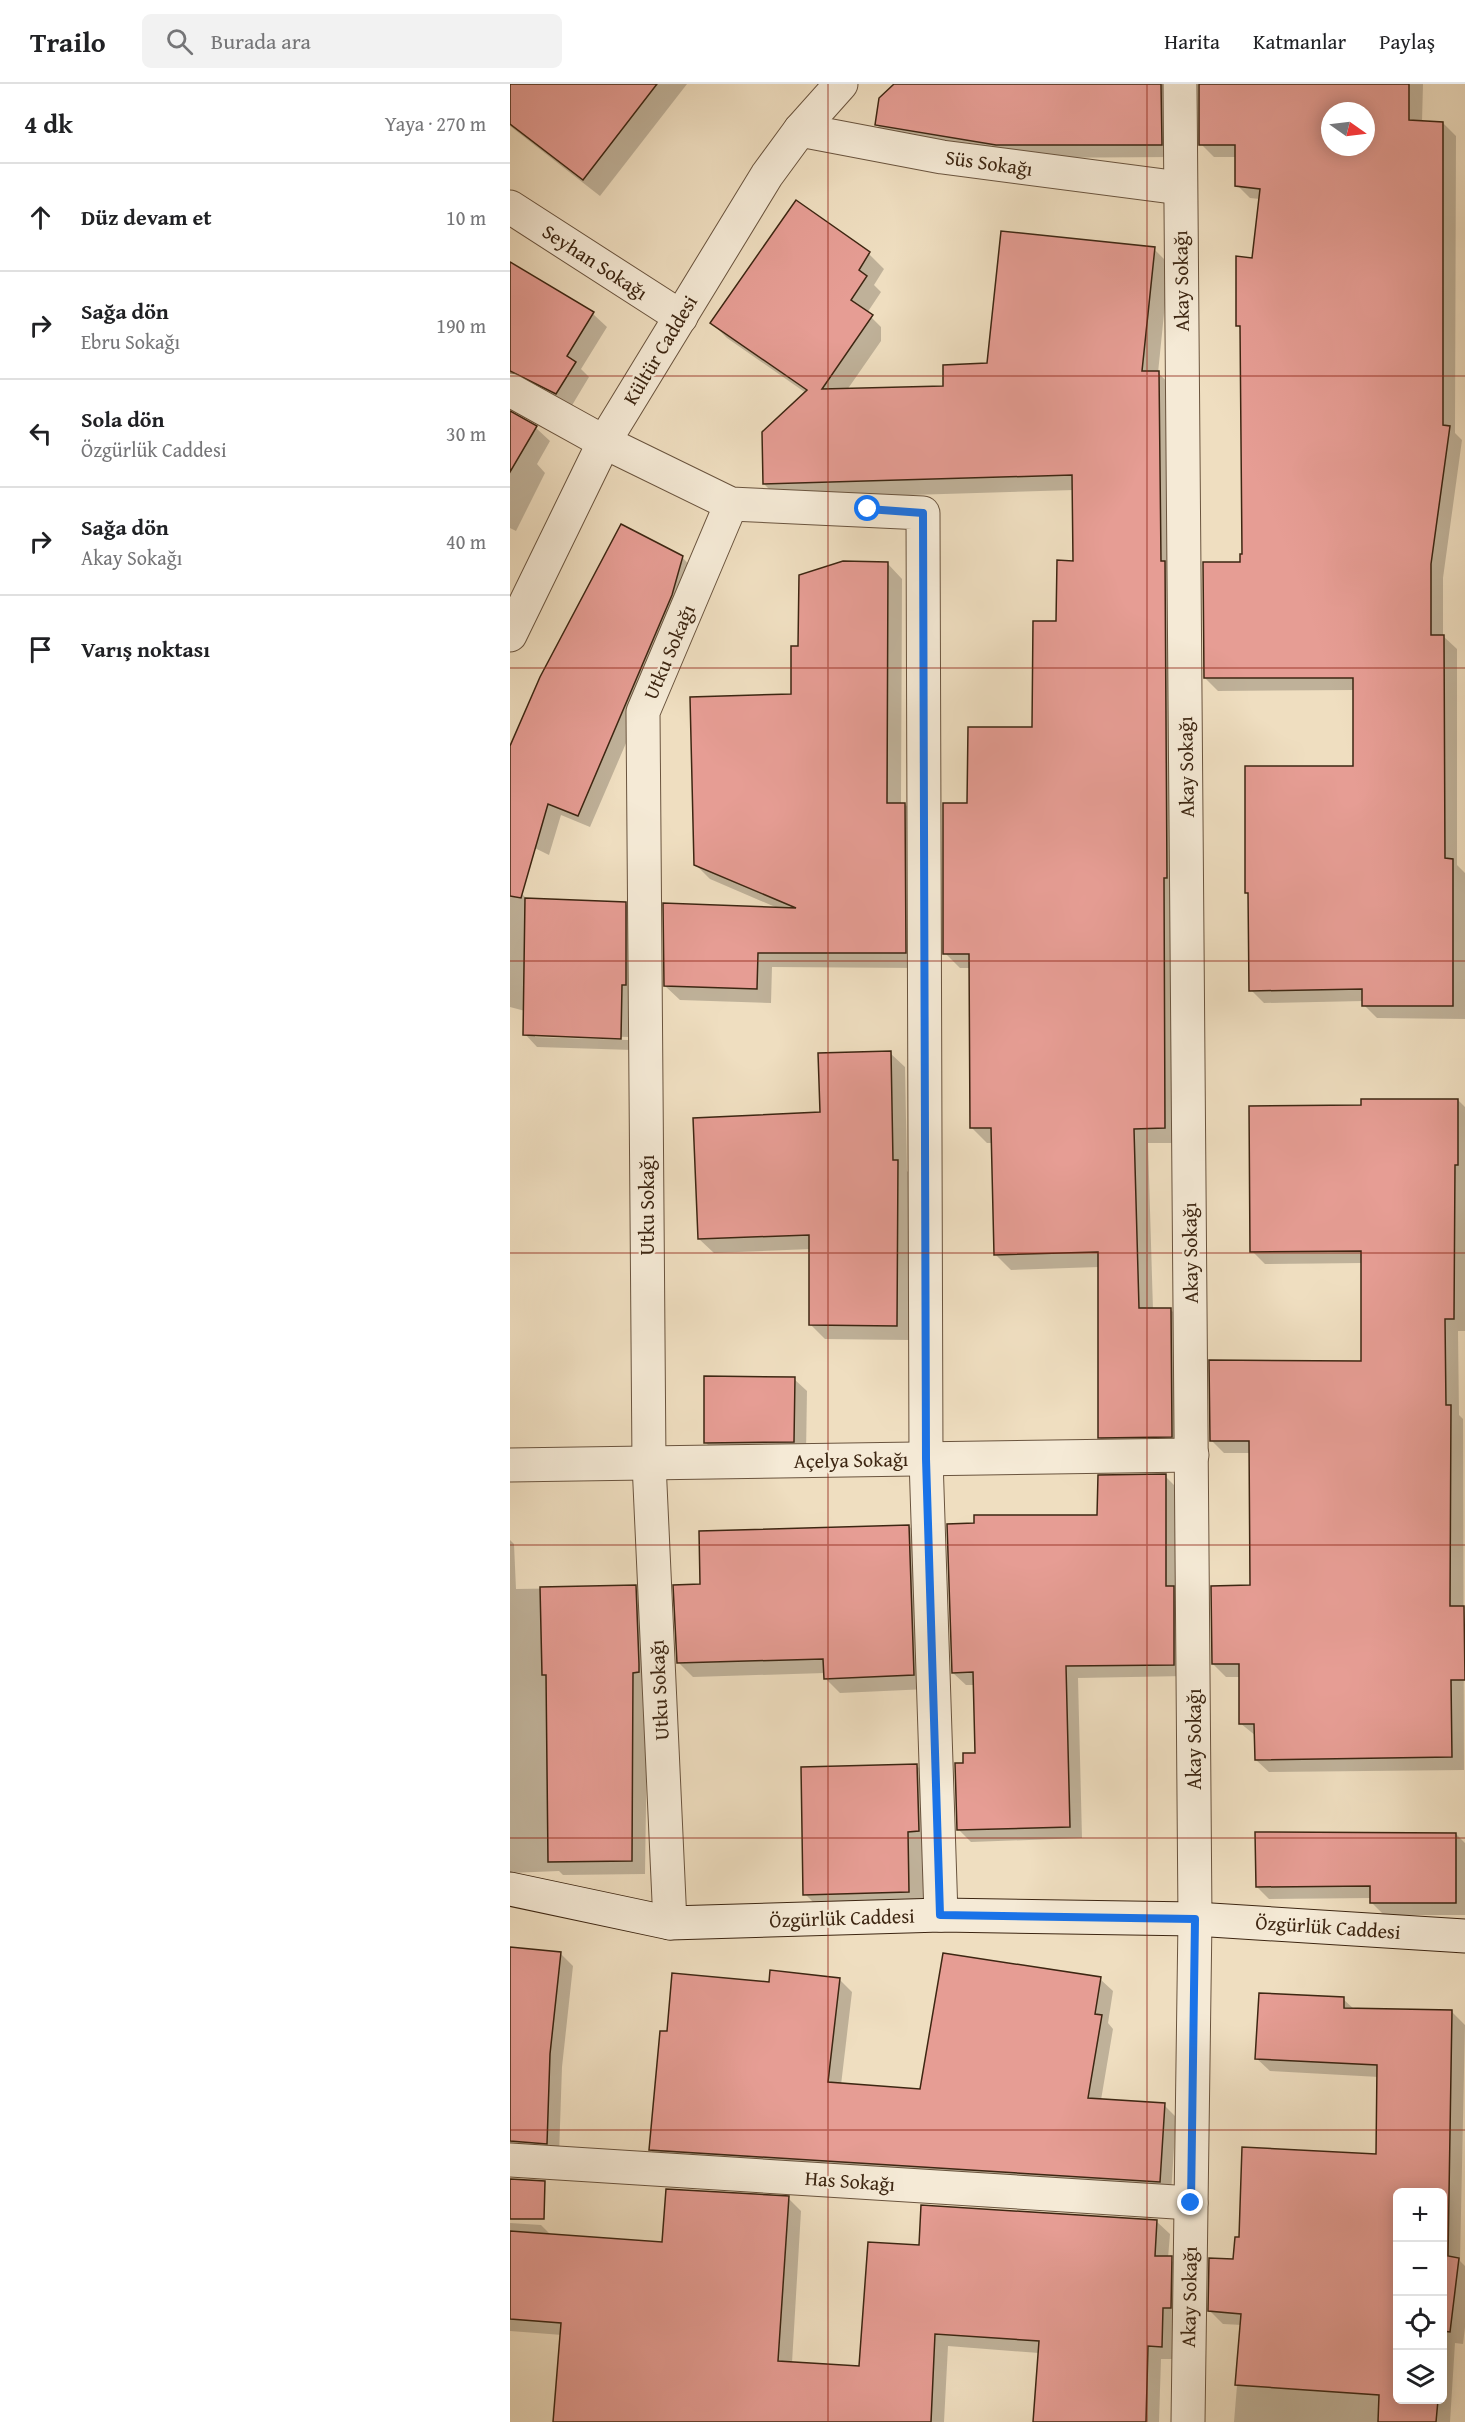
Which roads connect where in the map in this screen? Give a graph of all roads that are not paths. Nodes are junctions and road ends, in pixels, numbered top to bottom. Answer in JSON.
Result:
{"nodes":[{"id":1,"x":841,"y":84,"type":"edge"},
{"id":2,"x":1180,"y":84,"type":"edge"},
{"id":3,"x":800,"y":130,"type":"junction"},
{"id":4,"x":1180,"y":188,"type":"junction"},
{"id":5,"x":510,"y":207,"type":"edge"},
{"id":6,"x":681,"y":317,"type":"junction"},
{"id":7,"x":510,"y":390,"type":"edge"},
{"id":8,"x":604,"y":442,"type":"junction"},
{"id":9,"x":731,"y":504,"type":"junction"},
{"id":10,"x":510,"y":635,"type":"edge"},
{"id":11,"x":1192,"y":1455,"type":"junction"},
{"id":12,"x":926,"y":1459,"type":"junction"},
{"id":13,"x":649,"y":1463,"type":"junction"},
{"id":14,"x":510,"y":1465,"type":"edge"},
{"id":15,"x":510,"y":1889,"type":"edge"},
{"id":16,"x":940,"y":1915,"type":"junction"},
{"id":17,"x":1195,"y":1919,"type":"junction"},
{"id":18,"x":670,"y":1923,"type":"junction"},
{"id":19,"x":1465,"y":1936,"type":"edge"},
{"id":20,"x":510,"y":2160,"type":"edge"},
{"id":21,"x":1191,"y":2203,"type":"junction"},
{"id":22,"x":1188,"y":2422,"type":"edge"}],
"edges":[{"from":1,"to":3,"type":"street","name":"Kültür Caddesi"},
{"from":2,"to":4,"type":"street","name":"Akay Sokağı"},
{"from":3,"to":4,"type":"street","name":"Süs Sokağı"},
{"from":3,"to":6,"type":"street","name":"Kültür Caddesi"},
{"from":4,"to":11,"type":"street","name":"Akay Sokağı"},
{"from":5,"to":6,"type":"street","name":"Seyhan Sokağı"},
{"from":6,"to":8,"type":"street","name":"Kültür Caddesi"},
{"from":7,"to":8,"type":"street"},
{"from":8,"to":9,"type":"street"},
{"from":8,"to":10,"type":"street","name":"Kültür Caddesi"},
{"from":9,"to":12,"type":"street"},
{"from":9,"to":13,"type":"street","name":"Utku Sokağı"},
{"from":11,"to":12,"type":"street","name":"Açelya Sokağı"},
{"from":11,"to":17,"type":"street","name":"Akay Sokağı"},
{"from":12,"to":13,"type":"street","name":"Açelya Sokağı"},
{"from":12,"to":16,"type":"street"},
{"from":13,"to":14,"type":"street","name":"Açelya Sokağı"},
{"from":13,"to":18,"type":"street","name":"Utku Sokağı"},
{"from":15,"to":18,"type":"street","name":"Özgürlük Caddesi"},
{"from":16,"to":17,"type":"street","name":"Özgürlük Caddesi"},
{"from":16,"to":18,"type":"street","name":"Özgürlük Caddesi"},
{"from":17,"to":19,"type":"street","name":"Özgürlük Caddesi"},
{"from":17,"to":21,"type":"street","name":"Akay Sokağı"},
{"from":20,"to":21,"type":"street","name":"Has Sokağı"},
{"from":21,"to":22,"type":"street","name":"Akay Sokağı"}]}
